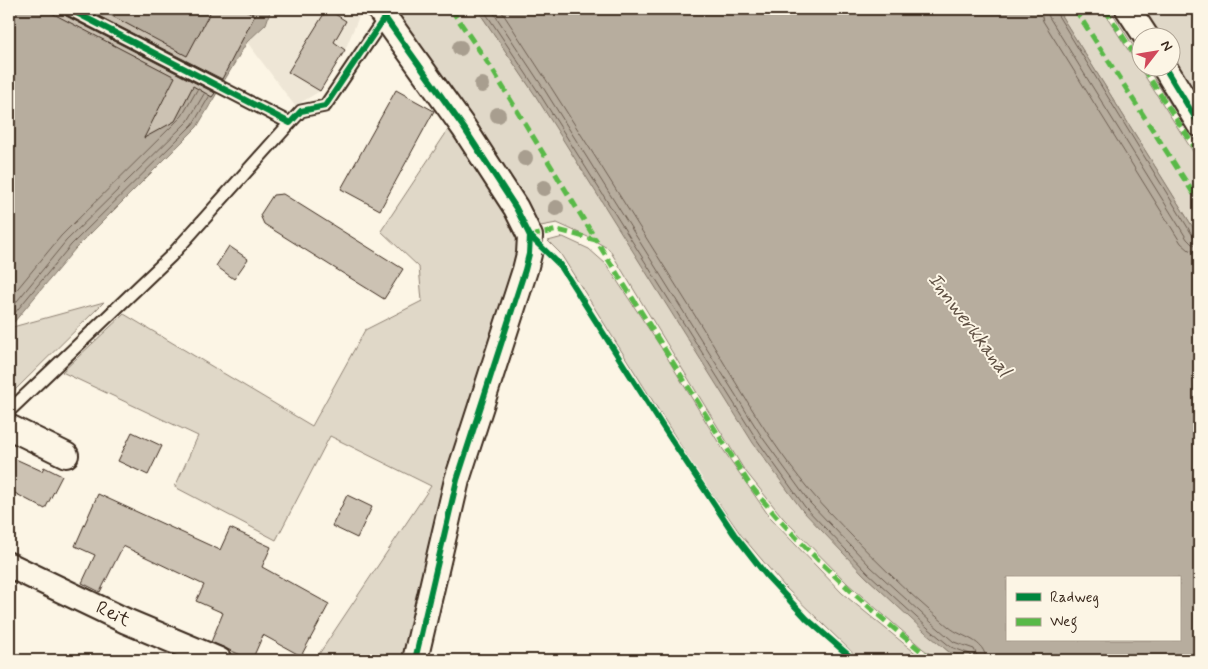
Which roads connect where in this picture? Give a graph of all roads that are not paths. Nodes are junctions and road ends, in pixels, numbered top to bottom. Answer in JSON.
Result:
{"nodes":[{"id":1,"x":69,"y":9,"type":"edge"},
{"id":2,"x":1128,"y":9,"type":"edge"},
{"id":3,"x":382,"y":13,"type":"edge"},
{"id":4,"x":1140,"y":28,"type":"edge"},
{"id":5,"x":1171,"y":78,"type":"edge"},
{"id":6,"x":290,"y":123,"type":"junction"},
{"id":7,"x":1199,"y":124,"type":"edge"},
{"id":8,"x":9,"y":411,"type":"edge"},
{"id":9,"x":9,"y":427,"type":"edge"},
{"id":10,"x":66,"y":455,"type":"dead end"},
{"id":11,"x":9,"y":565,"type":"edge"},
{"id":12,"x":219,"y":660,"type":"edge"},
{"id":13,"x":415,"y":660,"type":"edge"}],
"edges":[{"from":1,"to":6,"type":"lane"},
{"from":2,"to":4,"type":"street"},
{"from":3,"to":6,"type":"lane"},
{"from":3,"to":13,"type":"street"},
{"from":5,"to":7,"type":"street"},
{"from":6,"to":8,"type":"lane"},
{"from":9,"to":10,"type":"street"},
{"from":11,"to":12,"type":"street","name":"Reit"}]}
